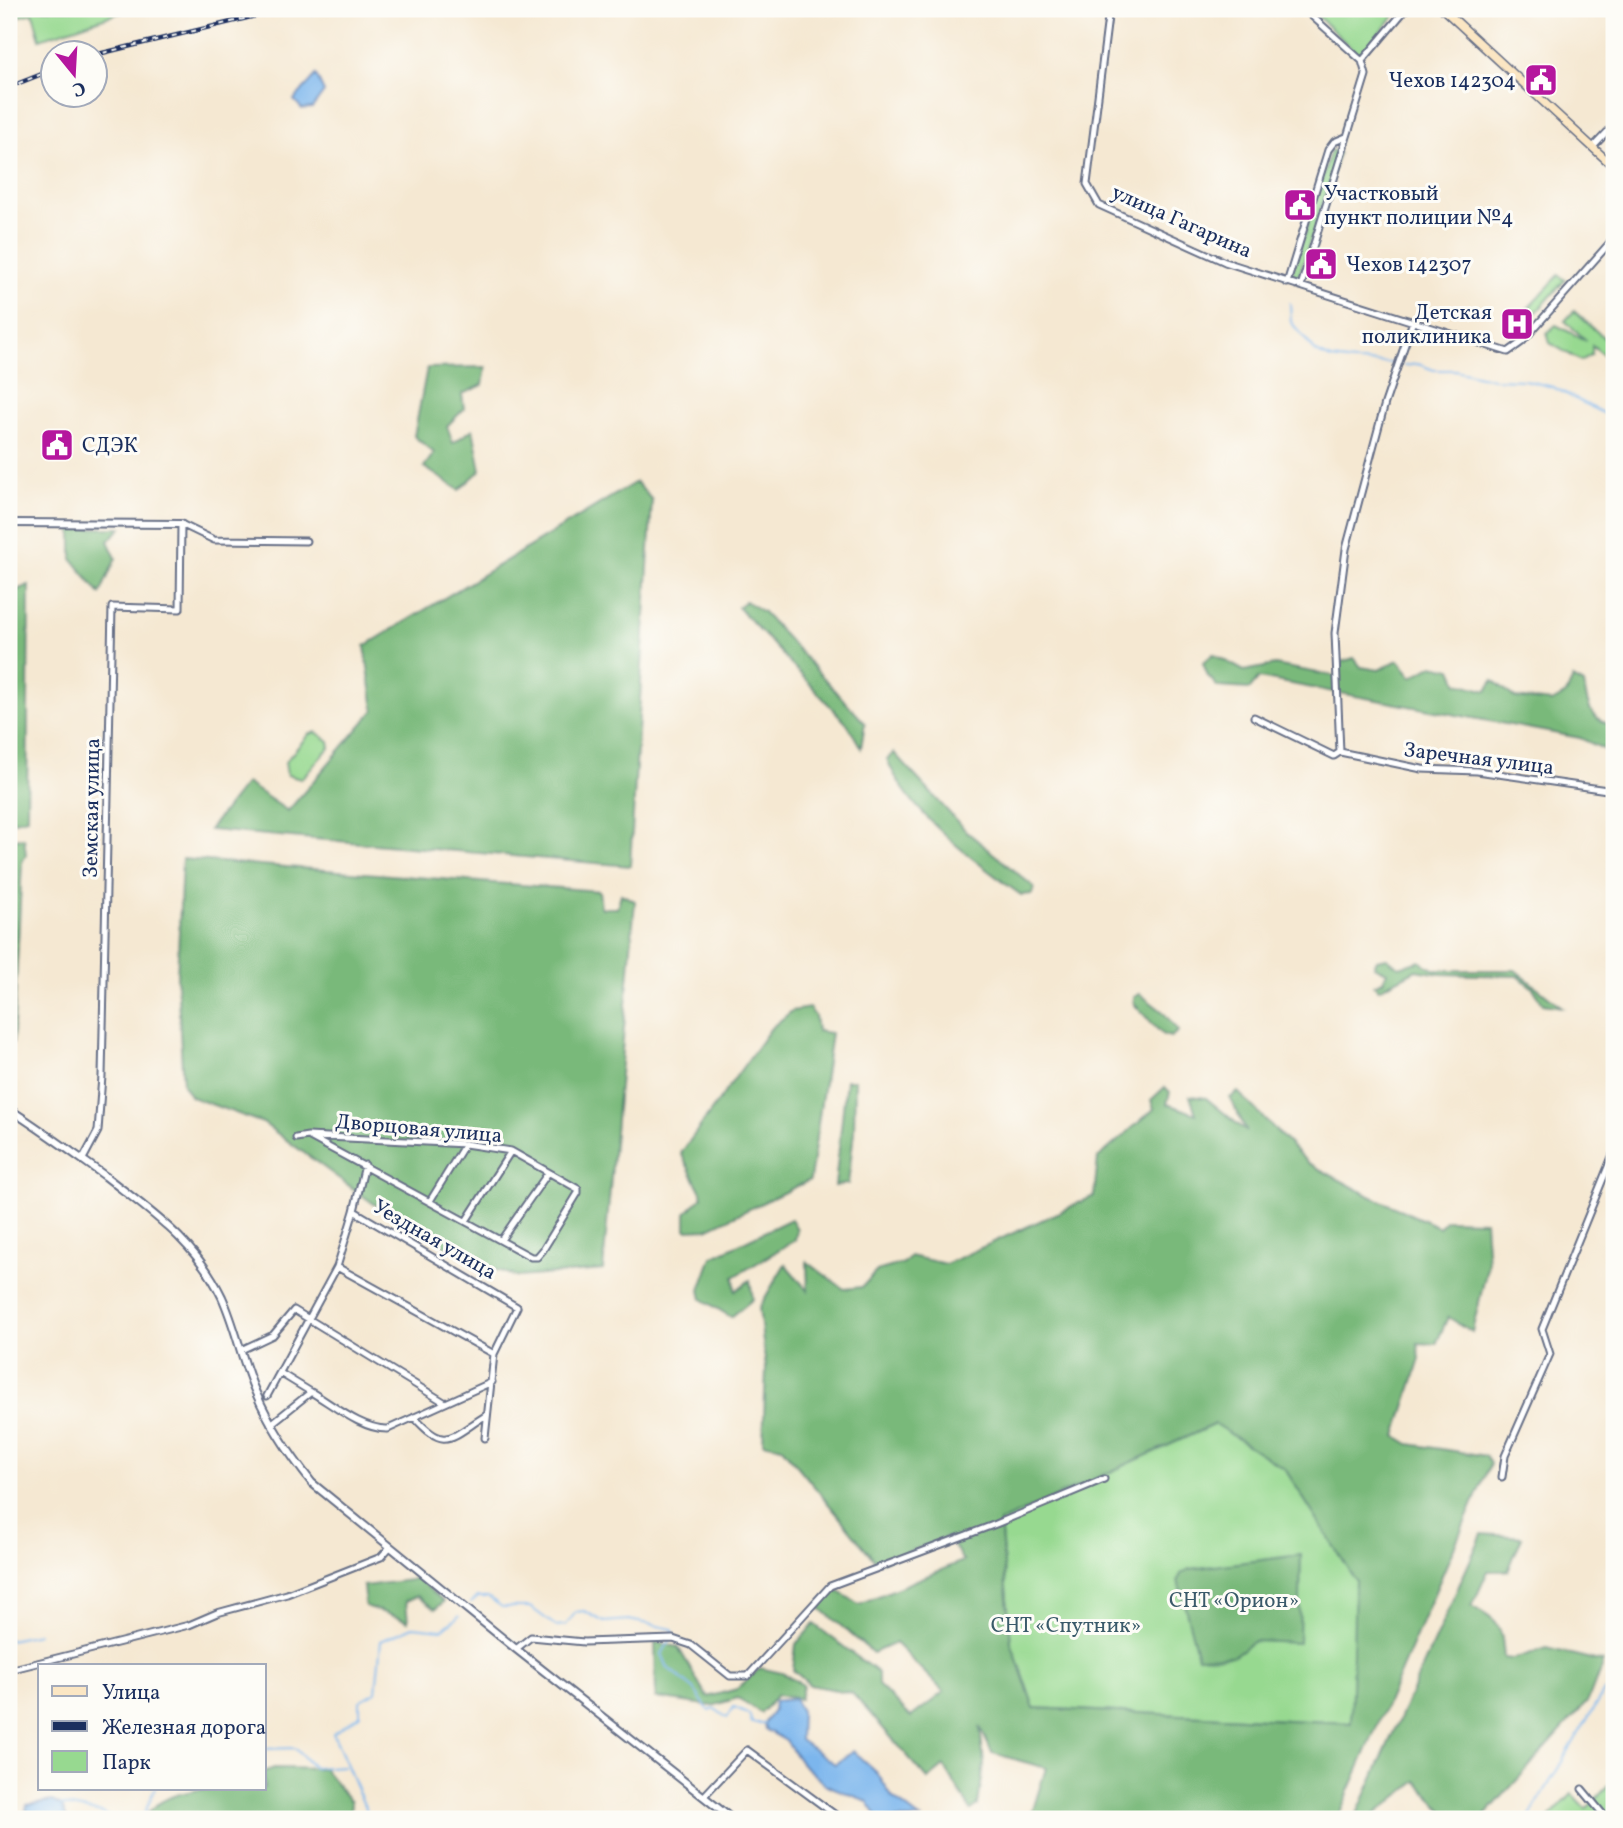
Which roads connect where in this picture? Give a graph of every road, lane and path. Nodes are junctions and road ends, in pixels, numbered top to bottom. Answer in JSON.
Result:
{"nodes":[{"id":1,"x":1109,"y":9,"type":"edge"},
{"id":2,"x":1304,"y":9,"type":"edge"},
{"id":3,"x":1406,"y":9,"type":"edge"},
{"id":4,"x":1443,"y":9,"type":"edge"},
{"id":5,"x":1362,"y":61,"type":"junction"},
{"id":6,"x":1614,"y":125,"type":"edge"},
{"id":7,"x":1346,"y":137,"type":"junction"},
{"id":8,"x":1593,"y":147,"type":"junction"},
{"id":9,"x":1614,"y":167,"type":"edge"},
{"id":10,"x":1614,"y":238,"type":"edge"},
{"id":11,"x":1287,"y":283,"type":"junction"},
{"id":12,"x":1301,"y":286,"type":"junction"},
{"id":13,"x":1413,"y":321,"type":"junction"},
{"id":14,"x":9,"y":523,"type":"edge"},
{"id":15,"x":181,"y":524,"type":"junction"},
{"id":16,"x":306,"y":541,"type":"dead end"},
{"id":17,"x":1254,"y":717,"type":"dead end"},
{"id":18,"x":1340,"y":752,"type":"junction"},
{"id":19,"x":1614,"y":791,"type":"edge"},
{"id":20,"x":9,"y":1109,"type":"edge"},
{"id":21,"x":308,"y":1136,"type":"junction"},
{"id":22,"x":296,"y":1138,"type":"dead end"},
{"id":23,"x":465,"y":1144,"type":"junction"},
{"id":24,"x":511,"y":1151,"type":"junction"},
{"id":25,"x":1614,"y":1152,"type":"edge"},
{"id":26,"x":83,"y":1159,"type":"junction"},
{"id":27,"x":365,"y":1165,"type":"junction"},
{"id":28,"x":548,"y":1172,"type":"junction"},
{"id":29,"x":430,"y":1201,"type":"junction"},
{"id":30,"x":354,"y":1211,"type":"junction"},
{"id":31,"x":466,"y":1221,"type":"junction"},
{"id":32,"x":501,"y":1240,"type":"junction"},
{"id":33,"x":337,"y":1267,"type":"junction"},
{"id":34,"x":309,"y":1319,"type":"junction"},
{"id":35,"x":240,"y":1350,"type":"junction"},
{"id":36,"x":494,"y":1354,"type":"junction"},
{"id":37,"x":280,"y":1373,"type":"junction"},
{"id":38,"x":492,"y":1382,"type":"junction"},
{"id":39,"x":311,"y":1392,"type":"junction"},
{"id":40,"x":267,"y":1396,"type":"dead end"},
{"id":41,"x":445,"y":1402,"type":"junction"},
{"id":42,"x":485,"y":1416,"type":"junction"},
{"id":43,"x":414,"y":1417,"type":"junction"},
{"id":44,"x":271,"y":1424,"type":"junction"},
{"id":45,"x":485,"y":1438,"type":"dead end"},
{"id":46,"x":1502,"y":1477,"type":"dead end"},
{"id":47,"x":1104,"y":1479,"type":"dead end"},
{"id":48,"x":390,"y":1547,"type":"junction"},
{"id":49,"x":516,"y":1649,"type":"junction"},
{"id":50,"x":9,"y":1670,"type":"edge"},
{"id":51,"x":1582,"y":1789,"type":"dead end"},
{"id":52,"x":705,"y":1796,"type":"junction"},
{"id":53,"x":733,"y":1819,"type":"edge"},
{"id":54,"x":841,"y":1819,"type":"edge"},
{"id":55,"x":1607,"y":1819,"type":"edge"}],
"edges":[{"from":1,"to":11,"type":"street","name":"улица Гагарина"},
{"from":2,"to":5,"type":"street"},
{"from":3,"to":5,"type":"street"},
{"from":4,"to":8,"type":"main road"},
{"from":5,"to":7,"type":"street"},
{"from":6,"to":8,"type":"street"},
{"from":7,"to":11,"type":"street"},
{"from":7,"to":12,"type":"street"},
{"from":8,"to":9,"type":"main road"},
{"from":10,"to":13,"type":"street","name":"улица Гагарина"},
{"from":11,"to":12,"type":"street","name":"улица Гагарина"},
{"from":12,"to":13,"type":"street","name":"улица Гагарина"},
{"from":13,"to":18,"type":"street"},
{"from":14,"to":15,"type":"street"},
{"from":15,"to":16,"type":"street"},
{"from":15,"to":26,"type":"street","name":"Земская улица"},
{"from":17,"to":18,"type":"street","name":"Заречная улица"},
{"from":18,"to":19,"type":"street","name":"Заречная улица"},
{"from":20,"to":26,"type":"street"},
{"from":21,"to":22,"type":"street","name":"Дворцовая улица"},
{"from":21,"to":23,"type":"street","name":"Дворцовая улица"},
{"from":21,"to":27,"type":"street"},
{"from":23,"to":24,"type":"street","name":"Дворцовая улица"},
{"from":23,"to":29,"type":"street"},
{"from":24,"to":28,"type":"street","name":"Дворцовая улица"},
{"from":24,"to":31,"type":"street"},
{"from":25,"to":46,"type":"street"},
{"from":26,"to":35,"type":"street"},
{"from":27,"to":29,"type":"street"},
{"from":27,"to":30,"type":"street"},
{"from":28,"to":32,"type":"street"},
{"from":28,"to":32,"type":"street","name":"Дворцовая улица"},
{"from":29,"to":31,"type":"street"},
{"from":30,"to":33,"type":"street","name":"Уездная улица"},
{"from":30,"to":36,"type":"street","name":"Уездная улица"},
{"from":31,"to":32,"type":"street"},
{"from":33,"to":34,"type":"street","name":"Уездная улица"},
{"from":33,"to":36,"type":"street"},
{"from":34,"to":35,"type":"street"},
{"from":34,"to":37,"type":"street","name":"Уездная улица"},
{"from":34,"to":41,"type":"street"},
{"from":35,"to":44,"type":"street"},
{"from":36,"to":38,"type":"street"},
{"from":37,"to":39,"type":"street"},
{"from":37,"to":40,"type":"street","name":"Уездная улица"},
{"from":38,"to":41,"type":"street"},
{"from":38,"to":42,"type":"street"},
{"from":39,"to":43,"type":"street"},
{"from":39,"to":44,"type":"street"},
{"from":41,"to":43,"type":"street"},
{"from":42,"to":43,"type":"street"},
{"from":42,"to":45,"type":"street"},
{"from":44,"to":48,"type":"street"},
{"from":47,"to":49,"type":"street"},
{"from":48,"to":49,"type":"street"},
{"from":48,"to":50,"type":"street"},
{"from":49,"to":52,"type":"street"},
{"from":51,"to":55,"type":"street"},
{"from":52,"to":53,"type":"street"},
{"from":52,"to":54,"type":"street"}]}
